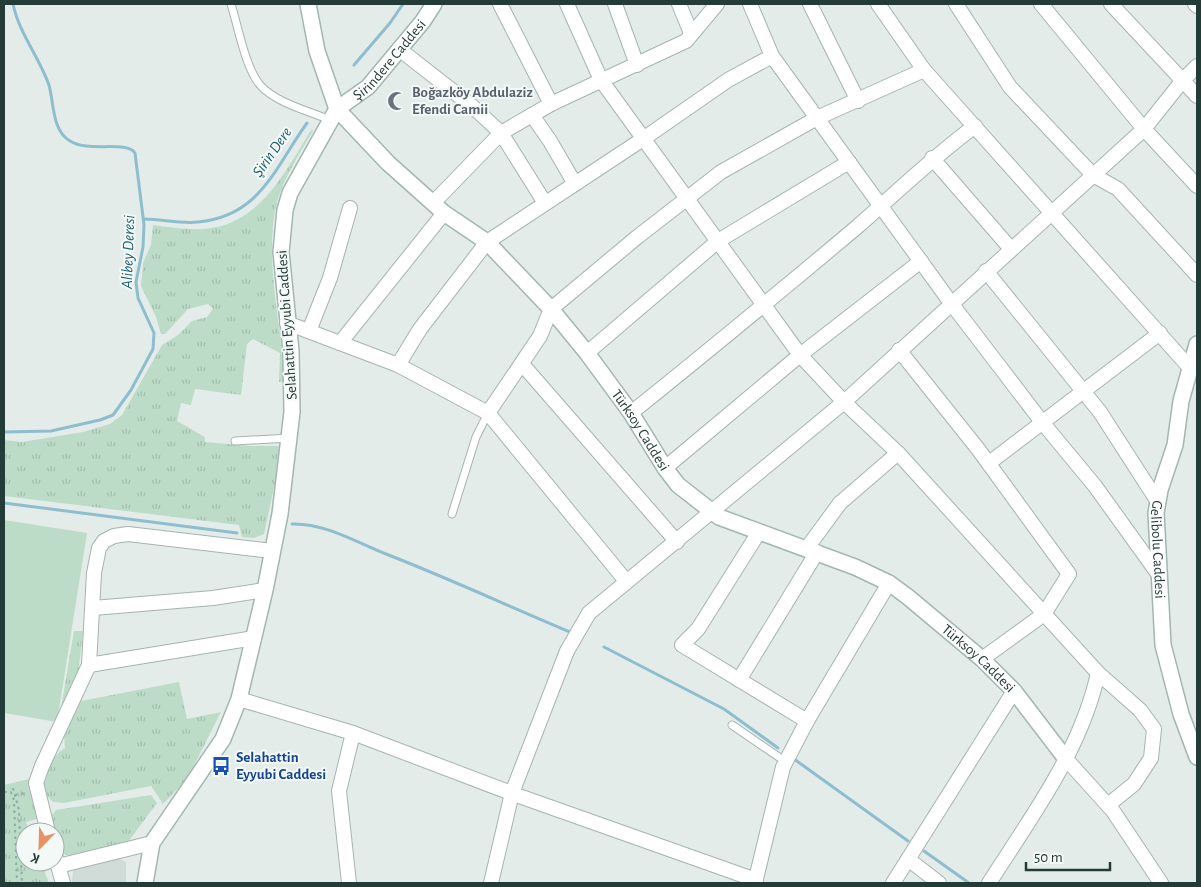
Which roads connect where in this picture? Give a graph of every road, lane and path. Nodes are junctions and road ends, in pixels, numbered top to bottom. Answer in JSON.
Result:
{"nodes":[{"id":1,"x":232,"y":4,"type":"edge"},
{"id":2,"x":308,"y":4,"type":"edge"},
{"id":3,"x":434,"y":4,"type":"edge"},
{"id":4,"x":500,"y":4,"type":"edge"},
{"id":5,"x":567,"y":4,"type":"edge"},
{"id":6,"x":616,"y":4,"type":"edge"},
{"id":7,"x":679,"y":4,"type":"edge"},
{"id":8,"x":717,"y":4,"type":"edge"},
{"id":9,"x":750,"y":4,"type":"edge"},
{"id":10,"x":810,"y":4,"type":"edge"},
{"id":11,"x":878,"y":4,"type":"edge"},
{"id":12,"x":956,"y":4,"type":"edge"},
{"id":13,"x":1041,"y":4,"type":"edge"},
{"id":14,"x":1111,"y":4,"type":"edge"},
{"id":15,"x":691,"y":33,"type":"junction"},
{"id":16,"x":399,"y":49,"type":"junction"},
{"id":17,"x":772,"y":56,"type":"junction"},
{"id":18,"x":636,"y":65,"type":"junction"},
{"id":19,"x":1197,"y":66,"type":"edge"},
{"id":20,"x":924,"y":70,"type":"junction"},
{"id":21,"x":601,"y":80,"type":"junction"},
{"id":22,"x":1183,"y":80,"type":"junction"},
{"id":23,"x":1197,"y":96,"type":"edge"},
{"id":24,"x":858,"y":101,"type":"junction"},
{"id":25,"x":551,"y":104,"type":"junction"},
{"id":26,"x":333,"y":115,"type":"junction"},
{"id":27,"x":532,"y":115,"type":"junction"},
{"id":28,"x":817,"y":118,"type":"junction"},
{"id":29,"x":975,"y":126,"type":"junction"},
{"id":30,"x":1144,"y":129,"type":"junction"},
{"id":31,"x":501,"y":133,"type":"junction"},
{"id":32,"x":643,"y":139,"type":"junction"},
{"id":33,"x":932,"y":158,"type":"junction"},
{"id":34,"x":849,"y":162,"type":"junction"},
{"id":35,"x":1093,"y":175,"type":"junction"},
{"id":36,"x":574,"y":184,"type":"junction"},
{"id":37,"x":1197,"y":186,"type":"edge"},
{"id":38,"x":686,"y":199,"type":"junction"},
{"id":39,"x":545,"y":203,"type":"junction"},
{"id":40,"x":881,"y":206,"type":"junction"},
{"id":41,"x":350,"y":208,"type":"dead end"},
{"id":42,"x":439,"y":208,"type":"junction"},
{"id":43,"x":1052,"y":212,"type":"junction"},
{"id":44,"x":718,"y":241,"type":"junction"},
{"id":45,"x":486,"y":242,"type":"junction"},
{"id":46,"x":1011,"y":249,"type":"junction"},
{"id":47,"x":921,"y":261,"type":"junction"},
{"id":48,"x":986,"y":271,"type":"junction"},
{"id":49,"x":1197,"y":275,"type":"edge"},
{"id":50,"x":951,"y":303,"type":"junction"},
{"id":51,"x":766,"y":304,"type":"junction"},
{"id":52,"x":551,"y":309,"type":"junction"},
{"id":53,"x":287,"y":323,"type":"junction"},
{"id":54,"x":309,"y":332,"type":"junction"},
{"id":55,"x":1160,"y":333,"type":"junction"},
{"id":56,"x":340,"y":343,"type":"junction"},
{"id":57,"x":1197,"y":344,"type":"edge"},
{"id":58,"x":899,"y":350,"type":"junction"},
{"id":59,"x":587,"y":353,"type":"junction"},
{"id":60,"x":800,"y":355,"type":"junction"},
{"id":61,"x":522,"y":364,"type":"junction"},
{"id":62,"x":398,"y":365,"type":"junction"},
{"id":63,"x":1190,"y":368,"type":"junction"},
{"id":64,"x":1083,"y":392,"type":"junction"},
{"id":65,"x":844,"y":402,"type":"junction"},
{"id":66,"x":488,"y":413,"type":"junction"},
{"id":67,"x":631,"y":413,"type":"junction"},
{"id":68,"x":1042,"y":422,"type":"junction"},
{"id":69,"x":290,"y":438,"type":"junction"},
{"id":70,"x":235,"y":441,"type":"dead end"},
{"id":71,"x":898,"y":453,"type":"junction"},
{"id":72,"x":989,"y":463,"type":"junction"},
{"id":73,"x":665,"y":468,"type":"junction"},
{"id":74,"x":1158,"y":502,"type":"junction"},
{"id":75,"x":713,"y":513,"type":"junction"},
{"id":76,"x":452,"y":514,"type":"dead end"},
{"id":77,"x":759,"y":532,"type":"junction"},
{"id":78,"x":677,"y":542,"type":"junction"},
{"id":79,"x":812,"y":550,"type":"junction"},
{"id":80,"x":272,"y":551,"type":"junction"},
{"id":81,"x":1159,"y":575,"type":"junction"},
{"id":82,"x":626,"y":581,"type":"junction"},
{"id":83,"x":889,"y":584,"type":"junction"},
{"id":84,"x":265,"y":590,"type":"junction"},
{"id":85,"x":93,"y":608,"type":"junction"},
{"id":86,"x":1044,"y":614,"type":"junction"},
{"id":87,"x":254,"y":638,"type":"junction"},
{"id":88,"x":982,"y":659,"type":"junction"},
{"id":89,"x":90,"y":665,"type":"junction"},
{"id":90,"x":1098,"y":673,"type":"junction"},
{"id":91,"x":739,"y":680,"type":"junction"},
{"id":92,"x":1014,"y":691,"type":"junction"},
{"id":93,"x":238,"y":699,"type":"junction"},
{"id":94,"x":807,"y":721,"type":"junction"},
{"id":95,"x":732,"y":725,"type":"dead end"},
{"id":96,"x":353,"y":733,"type":"junction"},
{"id":97,"x":1197,"y":757,"type":"edge"},
{"id":98,"x":1066,"y":759,"type":"junction"},
{"id":99,"x":786,"y":762,"type":"junction"},
{"id":100,"x":13,"y":788,"type":"dead end"},
{"id":101,"x":4,"y":792,"type":"edge"},
{"id":102,"x":512,"y":793,"type":"junction"},
{"id":103,"x":1108,"y":806,"type":"junction"},
{"id":104,"x":46,"y":822,"type":"edge"},
{"id":105,"x":152,"y":844,"type":"junction"},
{"id":106,"x":908,"y":859,"type":"junction"},
{"id":107,"x":65,"y":860,"type":"edge"},
{"id":108,"x":755,"y":882,"type":"edge"},
{"id":109,"x":17,"y":883,"type":"edge"},
{"id":110,"x":22,"y":883,"type":"edge"},
{"id":111,"x":145,"y":883,"type":"edge"},
{"id":112,"x":349,"y":883,"type":"edge"},
{"id":113,"x":491,"y":883,"type":"edge"},
{"id":114,"x":893,"y":883,"type":"edge"},
{"id":115,"x":939,"y":883,"type":"edge"},
{"id":116,"x":989,"y":883,"type":"edge"},
{"id":117,"x":1161,"y":883,"type":"edge"}],
"edges":[{"from":1,"to":26,"type":"lane"},
{"from":2,"to":26,"type":"street","name":"Türksoy Caddesi"},
{"from":3,"to":16,"type":"street","name":"Şirindere Caddesi"},
{"from":4,"to":25,"type":"street"},
{"from":5,"to":21,"type":"street"},
{"from":6,"to":18,"type":"street"},
{"from":7,"to":15,"type":"street"},
{"from":8,"to":15,"type":"street"},
{"from":9,"to":17,"type":"street"},
{"from":10,"to":24,"type":"street"},
{"from":11,"to":20,"type":"street"},
{"from":12,"to":35,"type":"street"},
{"from":13,"to":30,"type":"street"},
{"from":14,"to":22,"type":"street"},
{"from":15,"to":18,"type":"street"},
{"from":16,"to":26,"type":"street","name":"Şirindere Caddesi"},
{"from":16,"to":31,"type":"street"},
{"from":17,"to":28,"type":"street"},
{"from":17,"to":32,"type":"street"},
{"from":18,"to":21,"type":"street"},
{"from":19,"to":22,"type":"street"},
{"from":20,"to":24,"type":"street"},
{"from":20,"to":29,"type":"street"},
{"from":21,"to":25,"type":"street"},
{"from":21,"to":32,"type":"street"},
{"from":22,"to":23,"type":"street"},
{"from":22,"to":30,"type":"street"},
{"from":24,"to":28,"type":"street"},
{"from":25,"to":27,"type":"street"},
{"from":26,"to":42,"type":"street","name":"Türksoy Caddesi"},
{"from":26,"to":53,"type":"street","name":"Selahattin Eyyubi Caddesi"},
{"from":27,"to":31,"type":"street"},
{"from":27,"to":36,"type":"street"},
{"from":28,"to":34,"type":"street"},
{"from":28,"to":38,"type":"street"},
{"from":29,"to":33,"type":"street"},
{"from":29,"to":43,"type":"street"},
{"from":30,"to":35,"type":"street"},
{"from":30,"to":37,"type":"street"},
{"from":31,"to":39,"type":"street"},
{"from":31,"to":42,"type":"street"},
{"from":32,"to":36,"type":"street"},
{"from":32,"to":38,"type":"street"},
{"from":33,"to":40,"type":"street"},
{"from":33,"to":46,"type":"street"},
{"from":34,"to":40,"type":"street"},
{"from":34,"to":44,"type":"street"},
{"from":35,"to":43,"type":"street"},
{"from":35,"to":49,"type":"street"},
{"from":36,"to":39,"type":"street"},
{"from":38,"to":44,"type":"street"},
{"from":38,"to":52,"type":"street"},
{"from":39,"to":45,"type":"street"},
{"from":40,"to":47,"type":"street"},
{"from":40,"to":51,"type":"street"},
{"from":41,"to":54,"type":"street"},
{"from":42,"to":45,"type":"street","name":"Türksoy Caddesi"},
{"from":42,"to":56,"type":"street"},
{"from":43,"to":46,"type":"street"},
{"from":43,"to":55,"type":"street"},
{"from":44,"to":51,"type":"street"},
{"from":44,"to":59,"type":"street"},
{"from":45,"to":52,"type":"street","name":"Türksoy Caddesi"},
{"from":45,"to":62,"type":"street"},
{"from":46,"to":48,"type":"street"},
{"from":47,"to":50,"type":"street"},
{"from":47,"to":60,"type":"street"},
{"from":48,"to":50,"type":"street"},
{"from":48,"to":64,"type":"street"},
{"from":50,"to":58,"type":"street"},
{"from":50,"to":68,"type":"street"},
{"from":51,"to":60,"type":"street"},
{"from":51,"to":67,"type":"street"},
{"from":52,"to":59,"type":"street","name":"Türksoy Caddesi"},
{"from":52,"to":61,"type":"street"},
{"from":53,"to":54,"type":"street"},
{"from":53,"to":69,"type":"street","name":"Selahattin Eyyubi Caddesi"},
{"from":54,"to":56,"type":"street"},
{"from":55,"to":63,"type":"street"},
{"from":55,"to":64,"type":"street"},
{"from":56,"to":62,"type":"street"},
{"from":57,"to":63,"type":"street","name":"Gelibolu Caddesi"},
{"from":58,"to":65,"type":"street"},
{"from":58,"to":72,"type":"street"},
{"from":59,"to":67,"type":"street","name":"Türksoy Caddesi"},
{"from":60,"to":65,"type":"street"},
{"from":60,"to":73,"type":"street"},
{"from":61,"to":66,"type":"street"},
{"from":61,"to":78,"type":"street"},
{"from":62,"to":66,"type":"street"},
{"from":63,"to":74,"type":"street","name":"Gelibolu Caddesi"},
{"from":64,"to":68,"type":"street"},
{"from":64,"to":74,"type":"street"},
{"from":65,"to":71,"type":"street"},
{"from":65,"to":75,"type":"street"},
{"from":66,"to":76,"type":"lane"},
{"from":66,"to":82,"type":"street"},
{"from":67,"to":73,"type":"street","name":"Türksoy Caddesi"},
{"from":68,"to":72,"type":"street"},
{"from":68,"to":81,"type":"street"},
{"from":69,"to":70,"type":"lane"},
{"from":69,"to":80,"type":"street","name":"Selahattin Eyyubi Caddesi"},
{"from":71,"to":79,"type":"street"},
{"from":71,"to":86,"type":"street"},
{"from":72,"to":86,"type":"street"},
{"from":73,"to":75,"type":"street","name":"Türksoy Caddesi"},
{"from":74,"to":81,"type":"street","name":"Gelibolu Caddesi"},
{"from":75,"to":77,"type":"street","name":"Türksoy Caddesi"},
{"from":75,"to":78,"type":"street"},
{"from":77,"to":79,"type":"street","name":"Türksoy Caddesi"},
{"from":77,"to":91,"type":"street"},
{"from":78,"to":82,"type":"street"},
{"from":79,"to":83,"type":"street","name":"Türksoy Caddesi"},
{"from":79,"to":91,"type":"street"},
{"from":80,"to":84,"type":"street","name":"Selahattin Eyyubi Caddesi"},
{"from":80,"to":85,"type":"street"},
{"from":81,"to":97,"type":"street","name":"Gelibolu Caddesi"},
{"from":82,"to":102,"type":"street"},
{"from":83,"to":88,"type":"street","name":"Türksoy Caddesi"},
{"from":83,"to":94,"type":"street"},
{"from":84,"to":85,"type":"street"},
{"from":84,"to":87,"type":"street","name":"Selahattin Eyyubi Caddesi"},
{"from":85,"to":89,"type":"street"},
{"from":86,"to":88,"type":"street"},
{"from":86,"to":90,"type":"street"},
{"from":87,"to":89,"type":"street"},
{"from":87,"to":93,"type":"street","name":"Selahattin Eyyubi Caddesi"},
{"from":88,"to":92,"type":"street","name":"Türksoy Caddesi"},
{"from":89,"to":104,"type":"street"},
{"from":90,"to":98,"type":"street"},
{"from":90,"to":103,"type":"street"},
{"from":91,"to":94,"type":"street"},
{"from":92,"to":98,"type":"street","name":"Türksoy Caddesi"},
{"from":92,"to":106,"type":"street"},
{"from":93,"to":96,"type":"street"},
{"from":93,"to":105,"type":"street","name":"Selahattin Eyyubi Caddesi"},
{"from":94,"to":99,"type":"street"},
{"from":95,"to":99,"type":"lane"},
{"from":96,"to":102,"type":"street"},
{"from":96,"to":112,"type":"street"},
{"from":98,"to":103,"type":"street"},
{"from":98,"to":116,"type":"street"},
{"from":99,"to":108,"type":"street"},
{"from":100,"to":110,"type":"path"},
{"from":101,"to":109,"type":"path"},
{"from":102,"to":108,"type":"street"},
{"from":102,"to":113,"type":"street"},
{"from":103,"to":117,"type":"street"},
{"from":105,"to":107,"type":"street"},
{"from":105,"to":111,"type":"street","name":"Selahattin Eyyubi Caddesi"},
{"from":106,"to":114,"type":"street"},
{"from":106,"to":115,"type":"street"}]}
